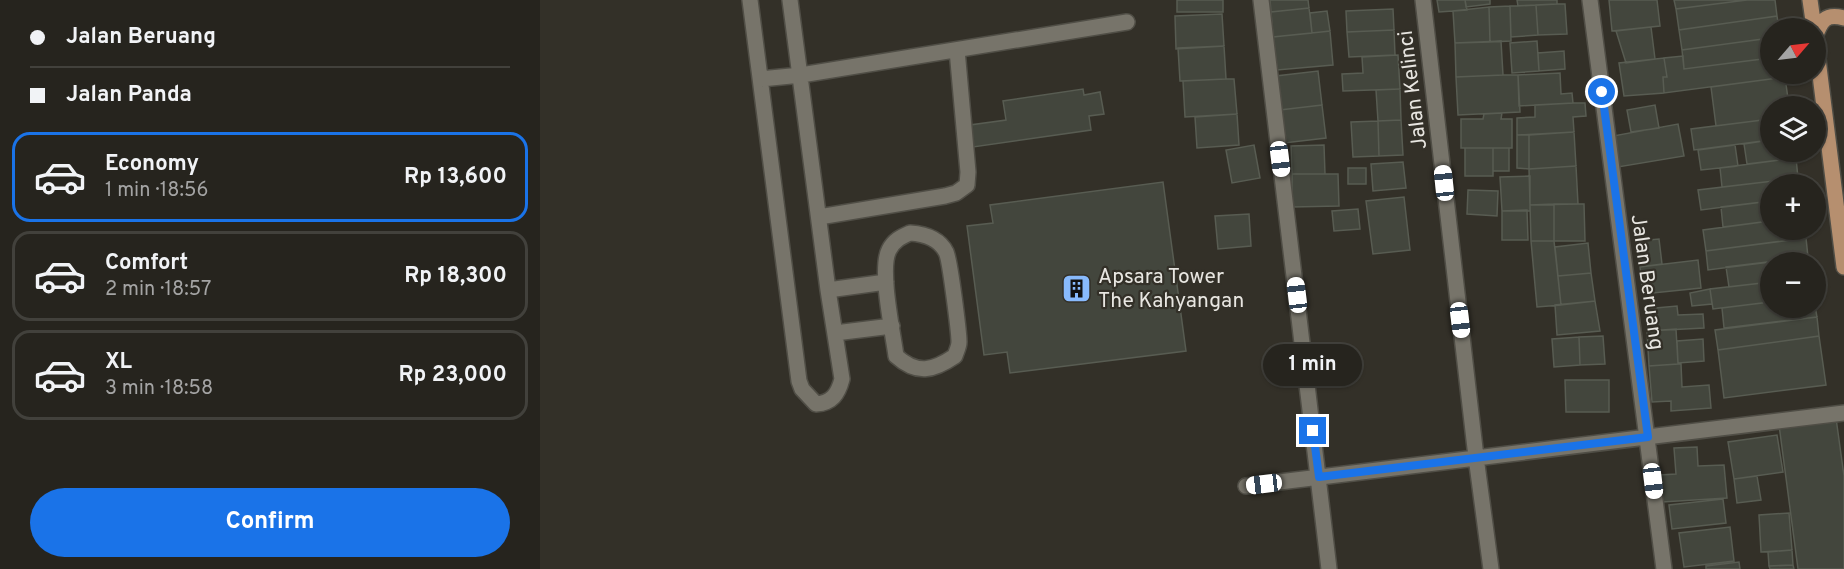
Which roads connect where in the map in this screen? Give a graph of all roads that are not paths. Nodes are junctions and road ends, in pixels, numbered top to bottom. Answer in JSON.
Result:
{"nodes":[{"id":1,"x":750,"y":0,"type":"edge"},
{"id":2,"x":790,"y":0,"type":"edge"},
{"id":3,"x":1261,"y":0,"type":"edge"},
{"id":4,"x":1423,"y":0,"type":"edge"},
{"id":5,"x":1590,"y":0,"type":"edge"},
{"id":6,"x":1810,"y":0,"type":"edge"},
{"id":7,"x":1813,"y":18,"type":"edge"},
{"id":8,"x":1826,"y":18,"type":"edge"},
{"id":9,"x":1844,"y":18,"type":"edge"},
{"id":10,"x":1127,"y":22,"type":"dead end"},
{"id":11,"x":957,"y":50,"type":"junction"},
{"id":12,"x":801,"y":75,"type":"junction"},
{"id":13,"x":761,"y":79,"type":"junction"},
{"id":14,"x":1821,"y":84,"type":"edge"},
{"id":15,"x":819,"y":218,"type":"junction"},
{"id":16,"x":1844,"y":267,"type":"edge"},
{"id":17,"x":886,"y":282,"type":"junction"},
{"id":18,"x":828,"y":290,"type":"junction"},
{"id":19,"x":892,"y":326,"type":"junction"},
{"id":20,"x":835,"y":333,"type":"junction"},
{"id":21,"x":1844,"y":414,"type":"edge"},
{"id":22,"x":1648,"y":437,"type":"junction"},
{"id":23,"x":1476,"y":457,"type":"junction"},
{"id":24,"x":1319,"y":477,"type":"junction"},
{"id":25,"x":1246,"y":486,"type":"dead end"},
{"id":26,"x":1329,"y":569,"type":"edge"},
{"id":27,"x":1491,"y":569,"type":"edge"},
{"id":28,"x":1664,"y":569,"type":"edge"}],
"edges":[{"from":1,"to":13,"type":"street"},
{"from":2,"to":12,"type":"street"},
{"from":3,"to":24,"type":"street"},
{"from":4,"to":23,"type":"street","name":"Jalan Kelinci"},
{"from":5,"to":22,"type":"street","name":"Jalan Beruang"},
{"from":6,"to":7,"type":"main road"},
{"from":8,"to":9,"type":"main road"},
{"from":10,"to":11,"type":"street"},
{"from":11,"to":12,"type":"street"},
{"from":11,"to":15,"type":"street"},
{"from":12,"to":13,"type":"street"},
{"from":12,"to":15,"type":"street"},
{"from":13,"to":20,"type":"street"},
{"from":14,"to":16,"type":"main road"},
{"from":15,"to":18,"type":"street"},
{"from":17,"to":18,"type":"street"},
{"from":17,"to":19,"type":"street"},
{"from":17,"to":19,"type":"street"},
{"from":18,"to":20,"type":"street"},
{"from":19,"to":20,"type":"street"},
{"from":21,"to":22,"type":"street"},
{"from":22,"to":23,"type":"street"},
{"from":22,"to":28,"type":"street","name":"Jalan Beruang"},
{"from":23,"to":24,"type":"street"},
{"from":23,"to":27,"type":"street","name":"Jalan Kelinci"},
{"from":24,"to":25,"type":"street"},
{"from":24,"to":26,"type":"street"}]}
